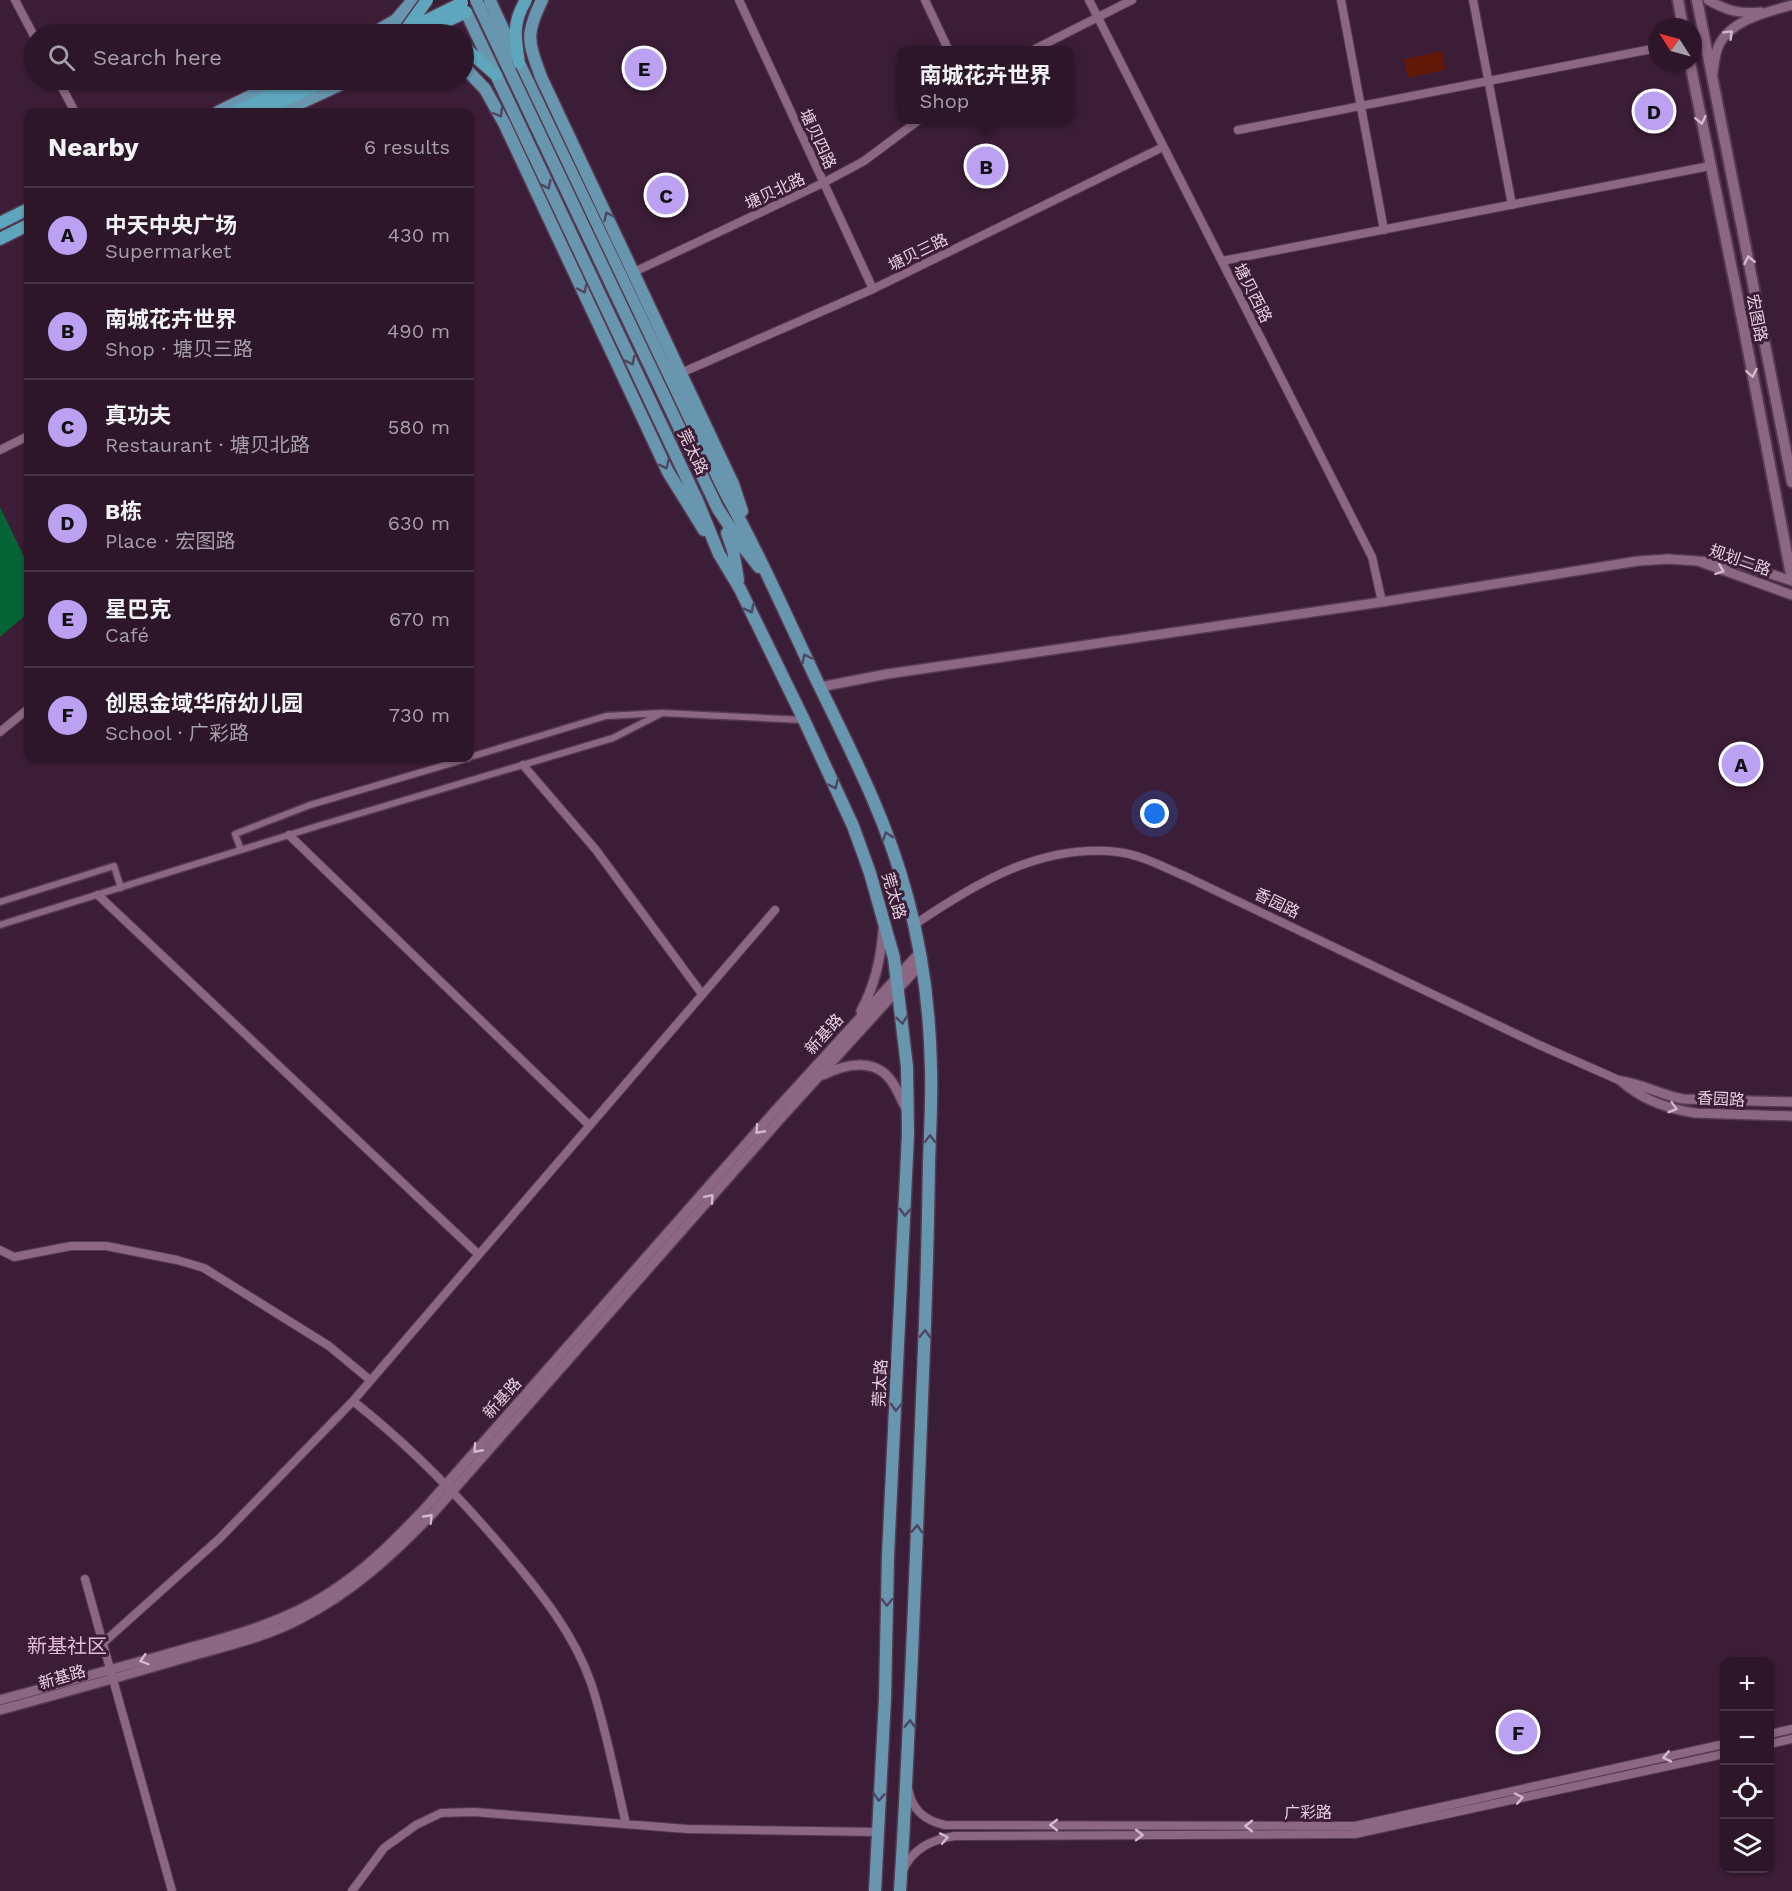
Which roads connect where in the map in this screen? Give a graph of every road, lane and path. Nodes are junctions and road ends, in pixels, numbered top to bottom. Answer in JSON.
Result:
{"nodes":[{"id":1,"x":15,"y":0,"type":"edge"},
{"id":2,"x":415,"y":0,"type":"edge"},
{"id":3,"x":427,"y":0,"type":"edge"},
{"id":4,"x":476,"y":0,"type":"edge"},
{"id":5,"x":491,"y":0,"type":"edge"},
{"id":6,"x":526,"y":0,"type":"edge"},
{"id":7,"x":536,"y":0,"type":"edge"},
{"id":8,"x":542,"y":0,"type":"edge"},
{"id":9,"x":739,"y":0,"type":"edge"},
{"id":10,"x":925,"y":0,"type":"edge"},
{"id":11,"x":1089,"y":0,"type":"edge"},
{"id":12,"x":1132,"y":0,"type":"edge"},
{"id":13,"x":1341,"y":0,"type":"edge"},
{"id":14,"x":1473,"y":0,"type":"edge"},
{"id":15,"x":1678,"y":0,"type":"edge"},
{"id":16,"x":1697,"y":0,"type":"edge"},
{"id":17,"x":1708,"y":0,"type":"edge"},
{"id":18,"x":464,"y":4,"type":"edge"},
{"id":19,"x":1792,"y":5,"type":"edge"},
{"id":20,"x":1770,"y":12,"type":"junction"},
{"id":21,"x":535,"y":14,"type":"junction"},
{"id":22,"x":1097,"y":17,"type":"junction"},
{"id":23,"x":1681,"y":18,"type":"edge"},
{"id":24,"x":28,"y":24,"type":"edge"},
{"id":25,"x":389,"y":24,"type":"edge"},
{"id":26,"x":408,"y":24,"type":"edge"},
{"id":27,"x":421,"y":24,"type":"edge"},
{"id":28,"x":421,"y":24,"type":"edge"},
{"id":29,"x":434,"y":24,"type":"edge"},
{"id":30,"x":473,"y":24,"type":"edge"},
{"id":31,"x":474,"y":26,"type":"edge"},
{"id":32,"x":947,"y":46,"type":"edge"},
{"id":33,"x":1041,"y":46,"type":"edge"},
{"id":34,"x":1648,"y":50,"type":"edge"},
{"id":35,"x":474,"y":56,"type":"edge"},
{"id":36,"x":474,"y":62,"type":"edge"},
{"id":37,"x":519,"y":63,"type":"junction"},
{"id":38,"x":1692,"y":72,"type":"edge"},
{"id":39,"x":496,"y":75,"type":"junction"},
{"id":40,"x":1712,"y":76,"type":"junction"},
{"id":41,"x":474,"y":77,"type":"edge"},
{"id":42,"x":1489,"y":81,"type":"junction"},
{"id":43,"x":63,"y":90,"type":"edge"},
{"id":44,"x":263,"y":90,"type":"edge"},
{"id":45,"x":282,"y":90,"type":"edge"},
{"id":46,"x":306,"y":90,"type":"edge"},
{"id":47,"x":328,"y":90,"type":"edge"},
{"id":48,"x":1361,"y":106,"type":"junction"},
{"id":49,"x":73,"y":108,"type":"edge"},
{"id":50,"x":226,"y":108,"type":"edge"},
{"id":51,"x":244,"y":108,"type":"edge"},
{"id":52,"x":268,"y":108,"type":"edge"},
{"id":53,"x":290,"y":108,"type":"edge"},
{"id":54,"x":914,"y":124,"type":"edge"},
{"id":55,"x":1238,"y":130,"type":"dead end"},
{"id":56,"x":1164,"y":147,"type":"junction"},
{"id":57,"x":1710,"y":166,"type":"junction"},
{"id":58,"x":823,"y":183,"type":"junction"},
{"id":59,"x":1512,"y":205,"type":"junction"},
{"id":60,"x":24,"y":211,"type":"edge"},
{"id":61,"x":0,"y":223,"type":"edge"},
{"id":62,"x":24,"y":227,"type":"edge"},
{"id":63,"x":1384,"y":230,"type":"junction"},
{"id":64,"x":0,"y":239,"type":"edge"},
{"id":65,"x":1222,"y":261,"type":"junction"},
{"id":66,"x":634,"y":272,"type":"junction"},
{"id":67,"x":873,"y":289,"type":"junction"},
{"id":68,"x":681,"y":373,"type":"junction"},
{"id":69,"x":24,"y":438,"type":"edge"},
{"id":70,"x":0,"y":450,"type":"edge"},
{"id":71,"x":1792,"y":482,"type":"edge"},
{"id":72,"x":718,"y":509,"type":"junction"},
{"id":73,"x":751,"y":537,"type":"junction"},
{"id":74,"x":719,"y":554,"type":"junction"},
{"id":75,"x":1698,"y":561,"type":"junction"},
{"id":76,"x":768,"y":577,"type":"junction"},
{"id":77,"x":1792,"y":580,"type":"edge"},
{"id":78,"x":740,"y":589,"type":"junction"},
{"id":79,"x":1792,"y":594,"type":"edge"},
{"id":80,"x":1382,"y":602,"type":"junction"},
{"id":81,"x":820,"y":687,"type":"junction"},
{"id":82,"x":24,"y":712,"type":"edge"},
{"id":83,"x":662,"y":713,"type":"junction"},
{"id":84,"x":804,"y":720,"type":"junction"},
{"id":85,"x":0,"y":732,"type":"edge"},
{"id":86,"x":474,"y":756,"type":"edge"},
{"id":87,"x":452,"y":762,"type":"edge"},
{"id":88,"x":523,"y":765,"type":"junction"},
{"id":89,"x":289,"y":835,"type":"junction"},
{"id":90,"x":240,"y":850,"type":"junction"},
{"id":91,"x":121,"y":888,"type":"junction"},
{"id":92,"x":98,"y":895,"type":"junction"},
{"id":93,"x":0,"y":902,"type":"edge"},
{"id":94,"x":775,"y":910,"type":"dead end"},
{"id":95,"x":884,"y":922,"type":"junction"},
{"id":96,"x":0,"y":925,"type":"edge"},
{"id":97,"x":914,"y":925,"type":"junction"},
{"id":98,"x":920,"y":959,"type":"junction"},
{"id":99,"x":897,"y":983,"type":"junction"},
{"id":100,"x":702,"y":994,"type":"junction"},
{"id":101,"x":854,"y":1024,"type":"junction"},
{"id":102,"x":818,"y":1077,"type":"junction"},
{"id":103,"x":1622,"y":1081,"type":"junction"},
{"id":104,"x":1792,"y":1102,"type":"edge"},
{"id":105,"x":908,"y":1112,"type":"junction"},
{"id":106,"x":1792,"y":1116,"type":"edge"},
{"id":107,"x":589,"y":1125,"type":"junction"},
{"id":108,"x":0,"y":1250,"type":"edge"},
{"id":109,"x":478,"y":1254,"type":"junction"},
{"id":110,"x":370,"y":1380,"type":"junction"},
{"id":111,"x":353,"y":1401,"type":"junction"},
{"id":112,"x":449,"y":1488,"type":"junction"},
{"id":113,"x":85,"y":1579,"type":"dead end"},
{"id":114,"x":104,"y":1643,"type":"junction"},
{"id":115,"x":112,"y":1674,"type":"junction"},
{"id":116,"x":0,"y":1700,"type":"edge"},
{"id":117,"x":0,"y":1710,"type":"edge"},
{"id":118,"x":1792,"y":1729,"type":"edge"},
{"id":119,"x":1774,"y":1733,"type":"edge"},
{"id":120,"x":1792,"y":1739,"type":"edge"},
{"id":121,"x":1774,"y":1743,"type":"edge"},
{"id":122,"x":1720,"y":1745,"type":"edge"},
{"id":123,"x":1720,"y":1755,"type":"edge"},
{"id":124,"x":907,"y":1782,"type":"junction"},
{"id":125,"x":626,"y":1824,"type":"junction"},
{"id":126,"x":877,"y":1832,"type":"junction"},
{"id":127,"x":901,"y":1874,"type":"junction"},
{"id":128,"x":172,"y":1891,"type":"edge"},
{"id":129,"x":352,"y":1891,"type":"edge"},
{"id":130,"x":875,"y":1891,"type":"edge"},
{"id":131,"x":900,"y":1891,"type":"edge"}],
"edges":[{"from":1,"to":24,"type":"street"},
{"from":2,"to":25,"type":"main road"},
{"from":2,"to":27,"type":"main road"},
{"from":3,"to":26,"type":"highway","bridge":true},
{"from":4,"to":72,"type":"main road","bridge":true},
{"from":5,"to":18,"type":"highway","bridge":true},
{"from":5,"to":37,"type":"main road","name":"莞太路","bridge":true},
{"from":6,"to":37,"type":"highway","bridge":true},
{"from":7,"to":21,"type":"main road"},
{"from":8,"to":21,"type":"main road"},
{"from":9,"to":58,"type":"street","name":"塘贝四路"},
{"from":10,"to":32,"type":"street"},
{"from":11,"to":22,"type":"street","name":"塘贝西路"},
{"from":12,"to":22,"type":"street"},
{"from":13,"to":48,"type":"street"},
{"from":14,"to":42,"type":"street"},
{"from":15,"to":23,"type":"main road"},
{"from":16,"to":40,"type":"main road","name":"宏图路"},
{"from":17,"to":20,"type":"street"},
{"from":18,"to":28,"type":"highway","bridge":true},
{"from":18,"to":29,"type":"highway","bridge":true},
{"from":18,"to":30,"type":"main road","name":"莞太路","bridge":true},
{"from":19,"to":20,"type":"street"},
{"from":40,"to":20,"type":"street","one_way":true},
{"from":21,"to":36,"type":"main road"},
{"from":66,"to":21,"type":"main road","one_way":true},
{"from":22,"to":33,"type":"street"},
{"from":22,"to":56,"type":"street","name":"塘贝西路"},
{"from":31,"to":39,"type":"main road","name":"莞太路","bridge":true},
{"from":34,"to":42,"type":"street"},
{"from":35,"to":39,"type":"highway","bridge":true},
{"from":37,"to":73,"type":"main road","name":"莞太路"},
{"from":38,"to":57,"type":"main road","name":"宏图路","one_way":true},
{"from":39,"to":74,"type":"main road","name":"莞太路","one_way":true},
{"from":71,"to":40,"type":"main road","name":"宏图路","one_way":true},
{"from":41,"to":74,"type":"main road","one_way":true},
{"from":42,"to":48,"type":"street"},
{"from":42,"to":59,"type":"street"},
{"from":43,"to":49,"type":"street"},
{"from":44,"to":50,"type":"main road"},
{"from":45,"to":51,"type":"highway"},
{"from":46,"to":52,"type":"highway"},
{"from":47,"to":53,"type":"main road"},
{"from":48,"to":55,"type":"street"},
{"from":48,"to":63,"type":"street"},
{"from":54,"to":58,"type":"street","name":"塘贝北路"},
{"from":56,"to":65,"type":"street","name":"塘贝西路"},
{"from":56,"to":67,"type":"street","name":"塘贝三路"},
{"from":57,"to":59,"type":"street"},
{"from":57,"to":77,"type":"main road","name":"宏图路","one_way":true},
{"from":58,"to":66,"type":"street","name":"塘贝北路"},
{"from":58,"to":67,"type":"street","name":"塘贝四路"},
{"from":59,"to":63,"type":"street"},
{"from":60,"to":61,"type":"highway"},
{"from":62,"to":64,"type":"highway"},
{"from":63,"to":65,"type":"street"},
{"from":65,"to":80,"type":"street","name":"塘贝西路"},
{"from":66,"to":68,"type":"main road"},
{"from":67,"to":68,"type":"street","name":"塘贝三路"},
{"from":68,"to":73,"type":"main road"},
{"from":69,"to":70,"type":"street"},
{"from":72,"to":76,"type":"main road"},
{"from":72,"to":78,"type":"main road"},
{"from":73,"to":76,"type":"main road","name":"莞太路"},
{"from":74,"to":78,"type":"main road","name":"莞太路"},
{"from":75,"to":77,"type":"street","name":"规划二路"},
{"from":75,"to":79,"type":"street","name":"规划二路","one_way":true},
{"from":75,"to":80,"type":"street"},
{"from":81,"to":76,"type":"main road","name":"莞太路","one_way":true},
{"from":78,"to":84,"type":"main road","name":"莞太路","one_way":true},
{"from":80,"to":81,"type":"street"},
{"from":97,"to":81,"type":"main road","name":"莞太路","one_way":true},
{"from":82,"to":85,"type":"street"},
{"from":83,"to":84,"type":"street"},
{"from":83,"to":86,"type":"street"},
{"from":83,"to":88,"type":"street"},
{"from":84,"to":95,"type":"main road","name":"莞太路","one_way":true},
{"from":87,"to":90,"type":"street"},
{"from":88,"to":89,"type":"street"},
{"from":88,"to":100,"type":"street"},
{"from":89,"to":90,"type":"street"},
{"from":89,"to":107,"type":"street"},
{"from":90,"to":91,"type":"street"},
{"from":91,"to":92,"type":"street"},
{"from":91,"to":93,"type":"street"},
{"from":92,"to":96,"type":"street"},
{"from":92,"to":109,"type":"street"},
{"from":94,"to":100,"type":"street"},
{"from":95,"to":99,"type":"main road","name":"莞太路"},
{"from":95,"to":101,"type":"street"},
{"from":97,"to":98,"type":"main road","name":"莞太路"},
{"from":97,"to":103,"type":"street","name":"香园路"},
{"from":98,"to":99,"type":"street","name":"新基路"},
{"from":124,"to":98,"type":"main road","name":"莞太路","one_way":true},
{"from":99,"to":101,"type":"street","name":"新基路"},
{"from":99,"to":102,"type":"street","name":"新基路"},
{"from":99,"to":105,"type":"main road","name":"莞太路","one_way":true},
{"from":100,"to":107,"type":"street"},
{"from":101,"to":112,"type":"street","name":"新基路","one_way":true},
{"from":102,"to":105,"type":"street"},
{"from":112,"to":102,"type":"street","name":"新基路","one_way":true},
{"from":103,"to":104,"type":"street","name":"香园路"},
{"from":103,"to":106,"type":"street","name":"香园路","one_way":true},
{"from":105,"to":126,"type":"main road","name":"莞太路","one_way":true},
{"from":107,"to":109,"type":"street"},
{"from":108,"to":110,"type":"street"},
{"from":109,"to":110,"type":"street"},
{"from":110,"to":111,"type":"street"},
{"from":111,"to":112,"type":"street"},
{"from":111,"to":114,"type":"street"},
{"from":112,"to":115,"type":"street","name":"新基路"},
{"from":112,"to":125,"type":"street"},
{"from":113,"to":114,"type":"street"},
{"from":114,"to":115,"type":"street"},
{"from":115,"to":116,"type":"street","name":"新基路"},
{"from":115,"to":117,"type":"street","name":"新基路"},
{"from":115,"to":128,"type":"street"},
{"from":118,"to":119,"type":"street"},
{"from":120,"to":121,"type":"street"},
{"from":122,"to":124,"type":"street","name":"广彩路","one_way":true},
{"from":127,"to":123,"type":"street","name":"广彩路","one_way":true},
{"from":124,"to":127,"type":"main road","name":"莞太路"},
{"from":125,"to":126,"type":"street"},
{"from":125,"to":129,"type":"street"},
{"from":126,"to":130,"type":"main road","name":"莞太路"},
{"from":127,"to":131,"type":"main road","name":"莞太路"}]}
